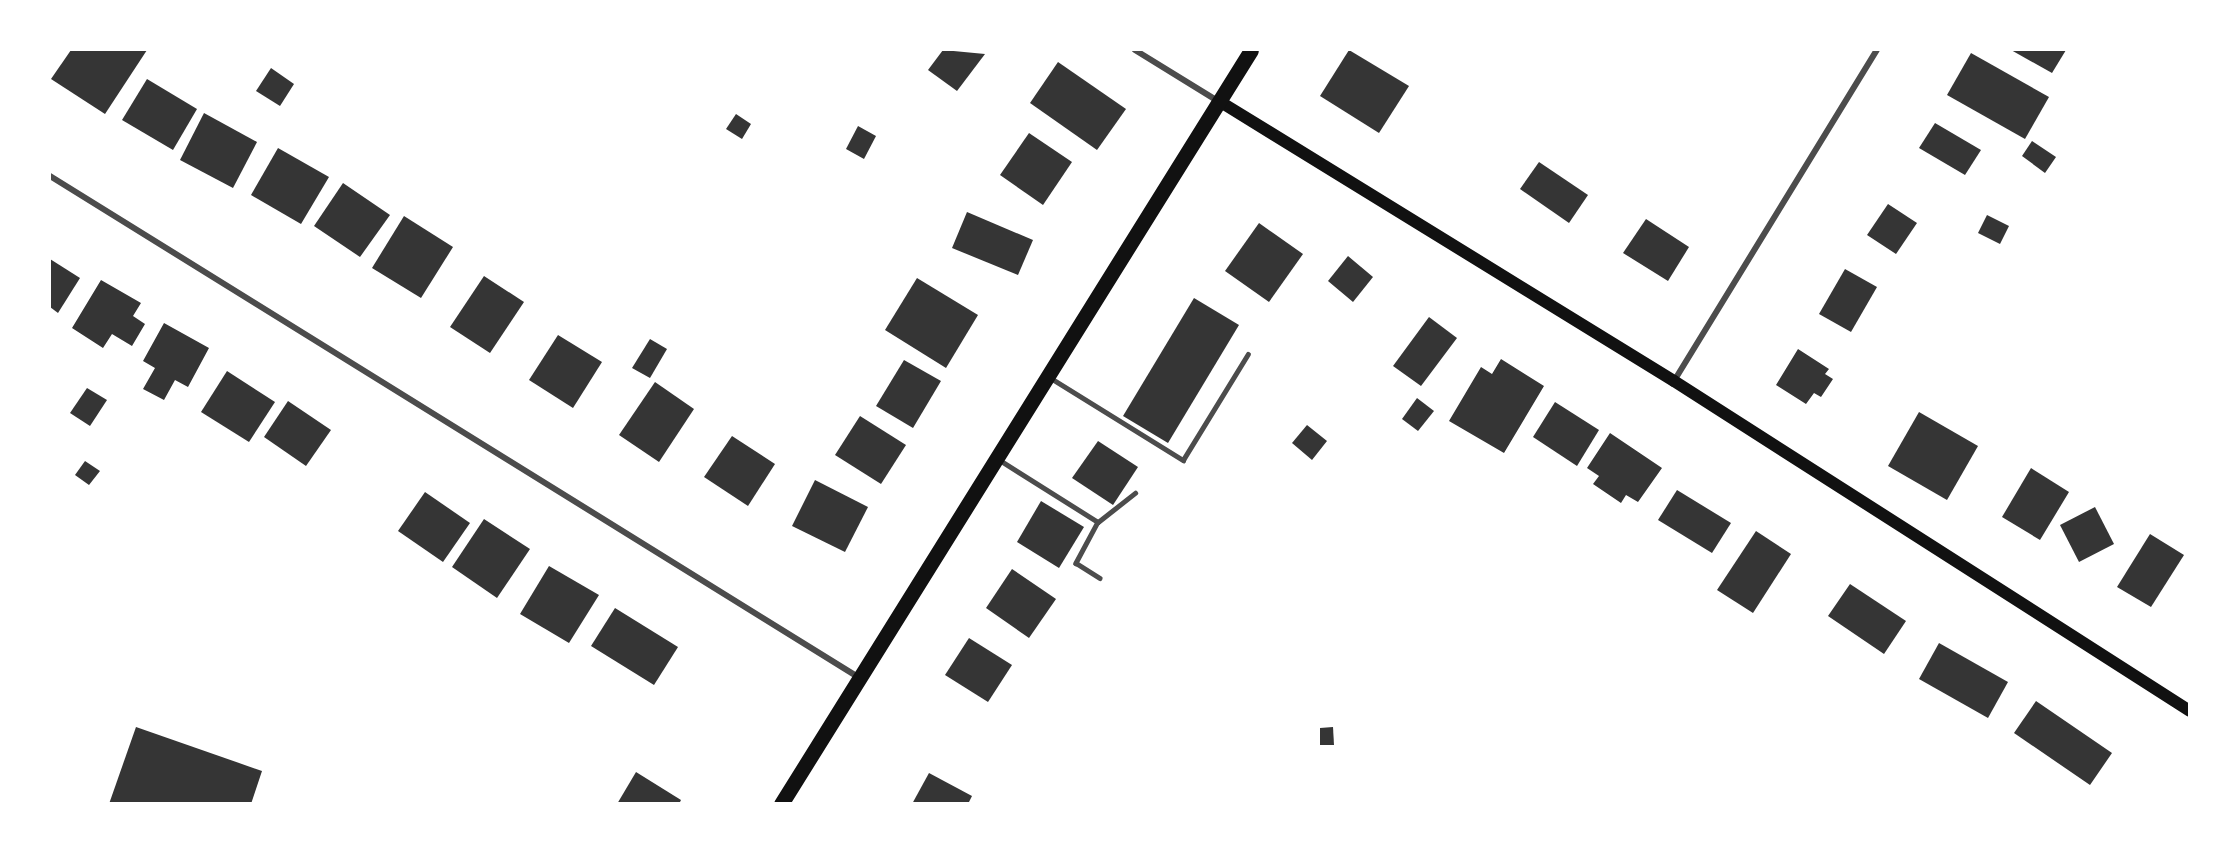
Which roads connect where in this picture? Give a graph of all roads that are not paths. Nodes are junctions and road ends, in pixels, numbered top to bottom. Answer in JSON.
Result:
{"nodes":[{"id":1,"x":1136,"y":50,"type":"edge"},
{"id":2,"x":1251,"y":50,"type":"edge"},
{"id":3,"x":1877,"y":50,"type":"edge"},
{"id":4,"x":1219,"y":101,"type":"junction"},
{"id":5,"x":50,"y":177,"type":"edge"},
{"id":6,"x":1248,"y":354,"type":"dead end"},
{"id":7,"x":1047,"y":375,"type":"junction"},
{"id":8,"x":1674,"y":381,"type":"junction"},
{"id":9,"x":995,"y":457,"type":"junction"},
{"id":10,"x":1135,"y":493,"type":"dead end"},
{"id":11,"x":1098,"y":522,"type":"junction"},
{"id":12,"x":1100,"y":578,"type":"dead end"},
{"id":13,"x":858,"y":677,"type":"junction"},
{"id":14,"x":2190,"y":711,"type":"edge"},
{"id":15,"x":781,"y":804,"type":"edge"}],
"edges":[{"from":1,"to":4,"type":"street"},
{"from":2,"to":4,"type":"main road"},
{"from":3,"to":8,"type":"street"},
{"from":4,"to":7,"type":"main road"},
{"from":4,"to":8,"type":"main road"},
{"from":5,"to":13,"type":"street"},
{"from":6,"to":7,"type":"lane"},
{"from":7,"to":9,"type":"main road"},
{"from":8,"to":14,"type":"main road"},
{"from":9,"to":11,"type":"lane"},
{"from":9,"to":13,"type":"main road"},
{"from":10,"to":11,"type":"lane"},
{"from":11,"to":12,"type":"lane"},
{"from":13,"to":15,"type":"main road"}]}
